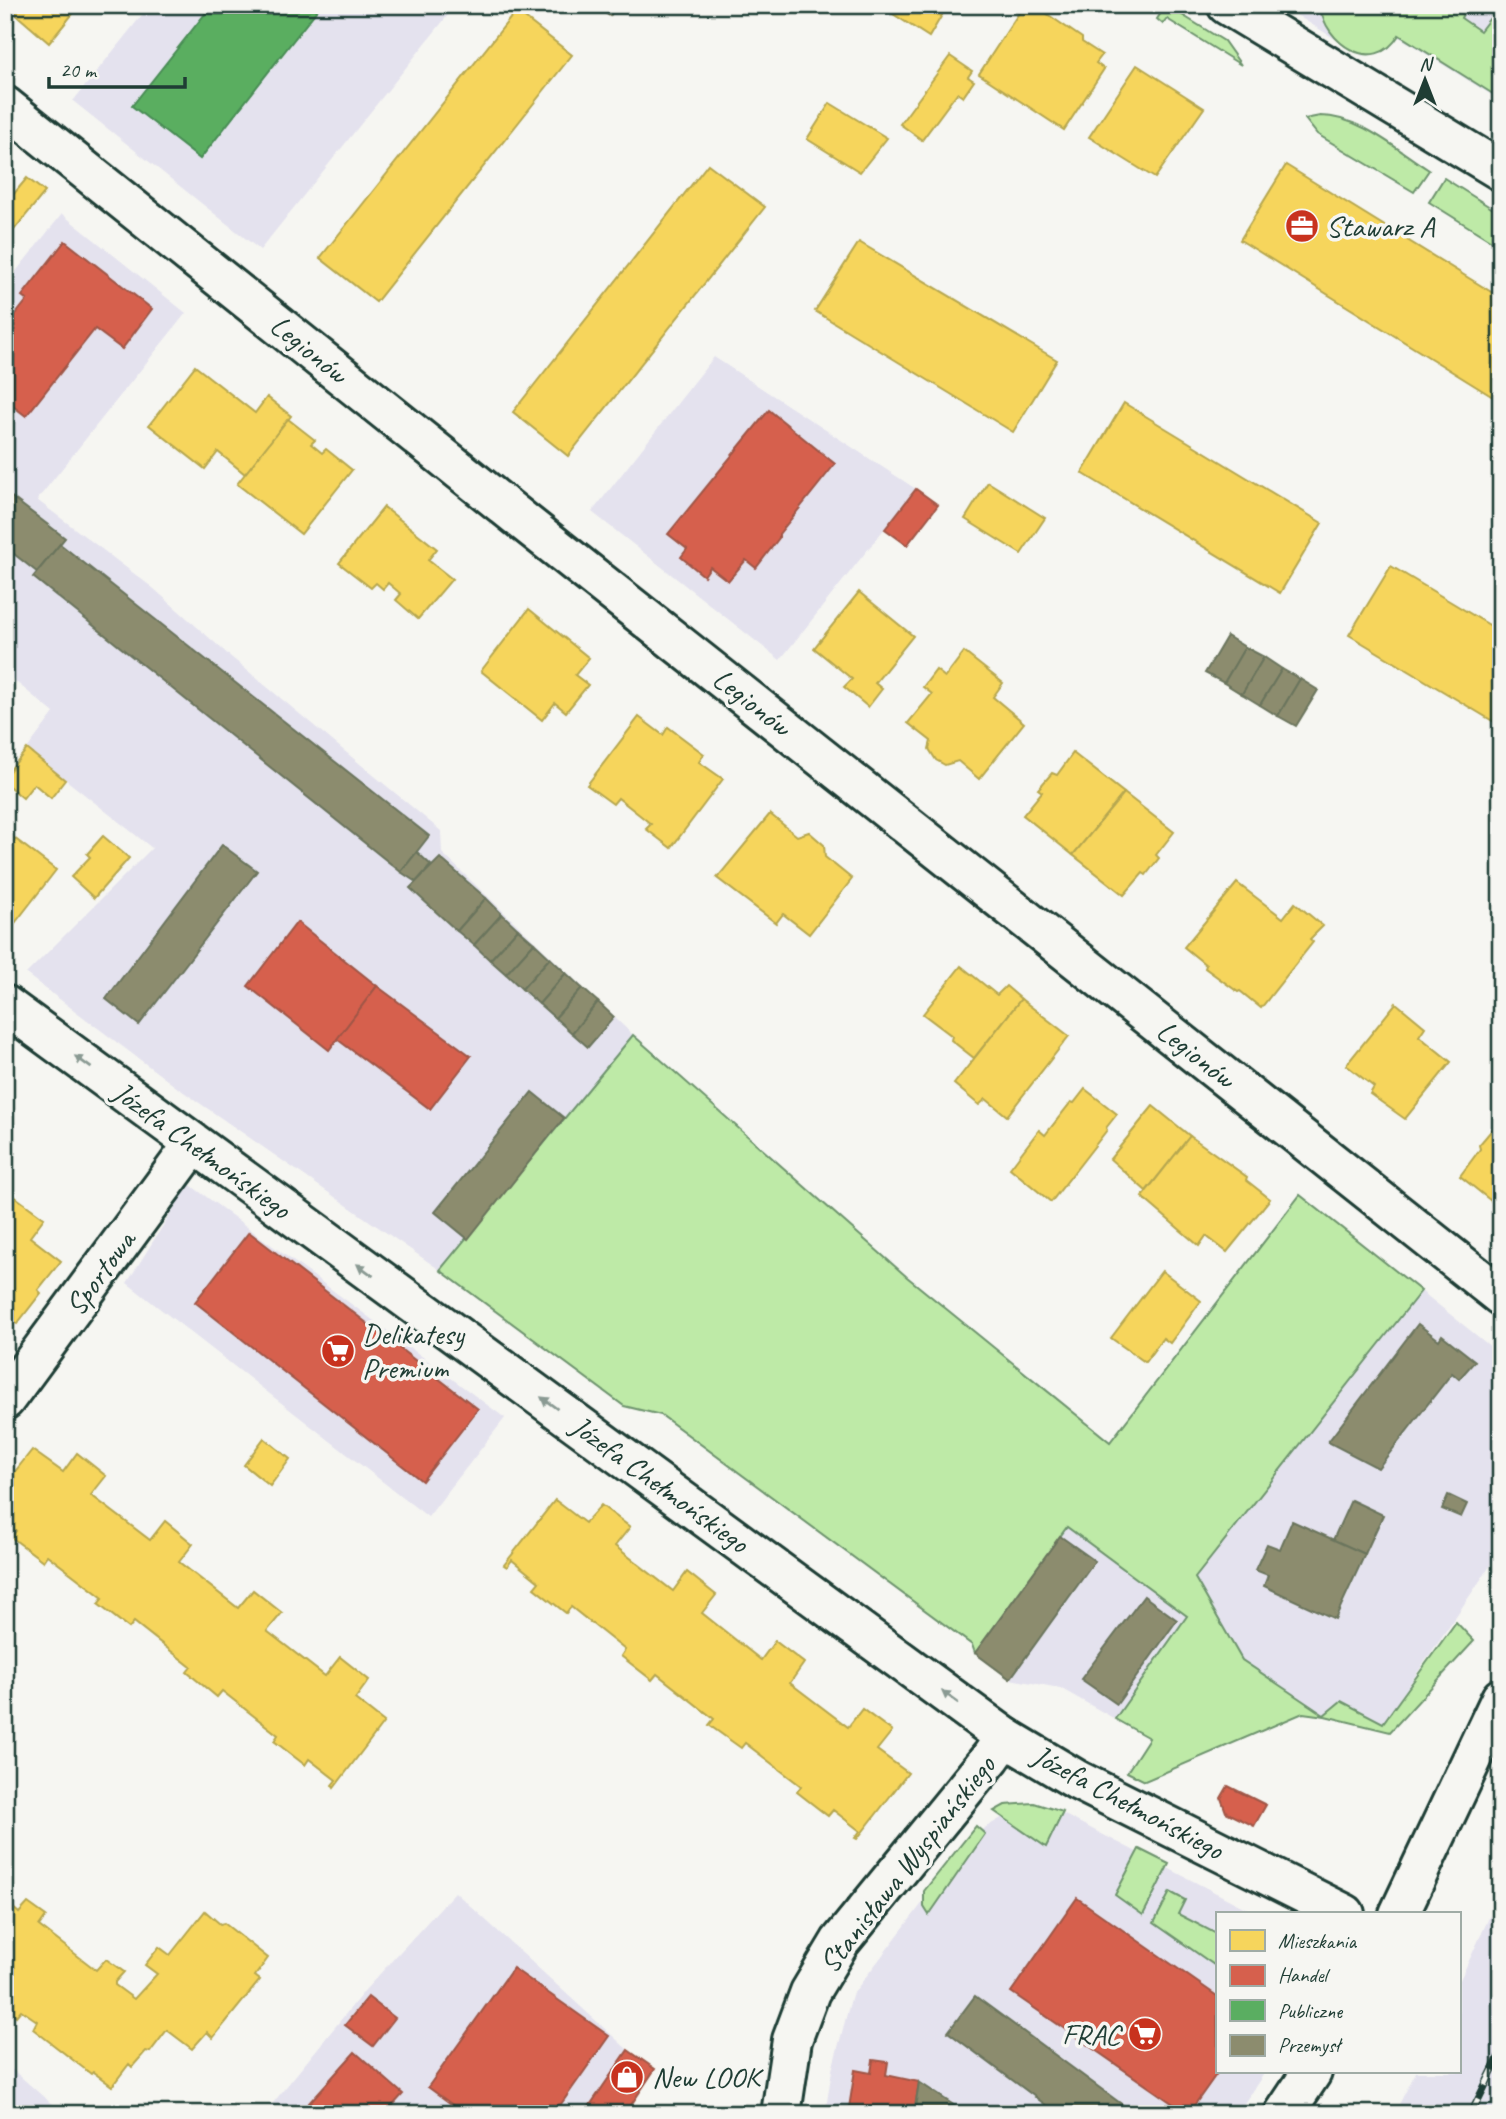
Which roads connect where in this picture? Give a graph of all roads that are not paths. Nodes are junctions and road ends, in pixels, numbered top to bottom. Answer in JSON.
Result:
{"nodes":[{"id":1,"x":1227,"y":5,"type":"edge"},
{"id":2,"x":5,"y":106,"type":"edge"},
{"id":3,"x":1501,"y":171,"type":"edge"},
{"id":4,"x":5,"y":1005,"type":"edge"},
{"id":5,"x":193,"y":1145,"type":"junction"},
{"id":6,"x":1501,"y":1296,"type":"edge"},
{"id":7,"x":5,"y":1400,"type":"edge"},
{"id":8,"x":1501,"y":1698,"type":"edge"},
{"id":9,"x":1005,"y":1737,"type":"junction"},
{"id":10,"x":1341,"y":1912,"type":"edge"},
{"id":11,"x":1400,"y":1912,"type":"edge"},
{"id":12,"x":1311,"y":2074,"type":"edge"},
{"id":13,"x":781,"y":2114,"type":"edge"},
{"id":14,"x":1283,"y":2114,"type":"edge"}],
"edges":[{"from":1,"to":3,"type":"street"},
{"from":2,"to":6,"type":"street","name":"Legionów"},
{"from":5,"to":4,"type":"street","name":"Józefa Chełmońskiego","one_way":true},
{"from":5,"to":7,"type":"street","name":"Sportowa"},
{"from":9,"to":5,"type":"street","name":"Józefa Chełmońskiego","one_way":true},
{"from":8,"to":11,"type":"street"},
{"from":9,"to":10,"type":"street","name":"Józefa Chełmońskiego"},
{"from":9,"to":13,"type":"street","name":"Stanisława Wyspiańskiego"},
{"from":12,"to":14,"type":"street"}]}
